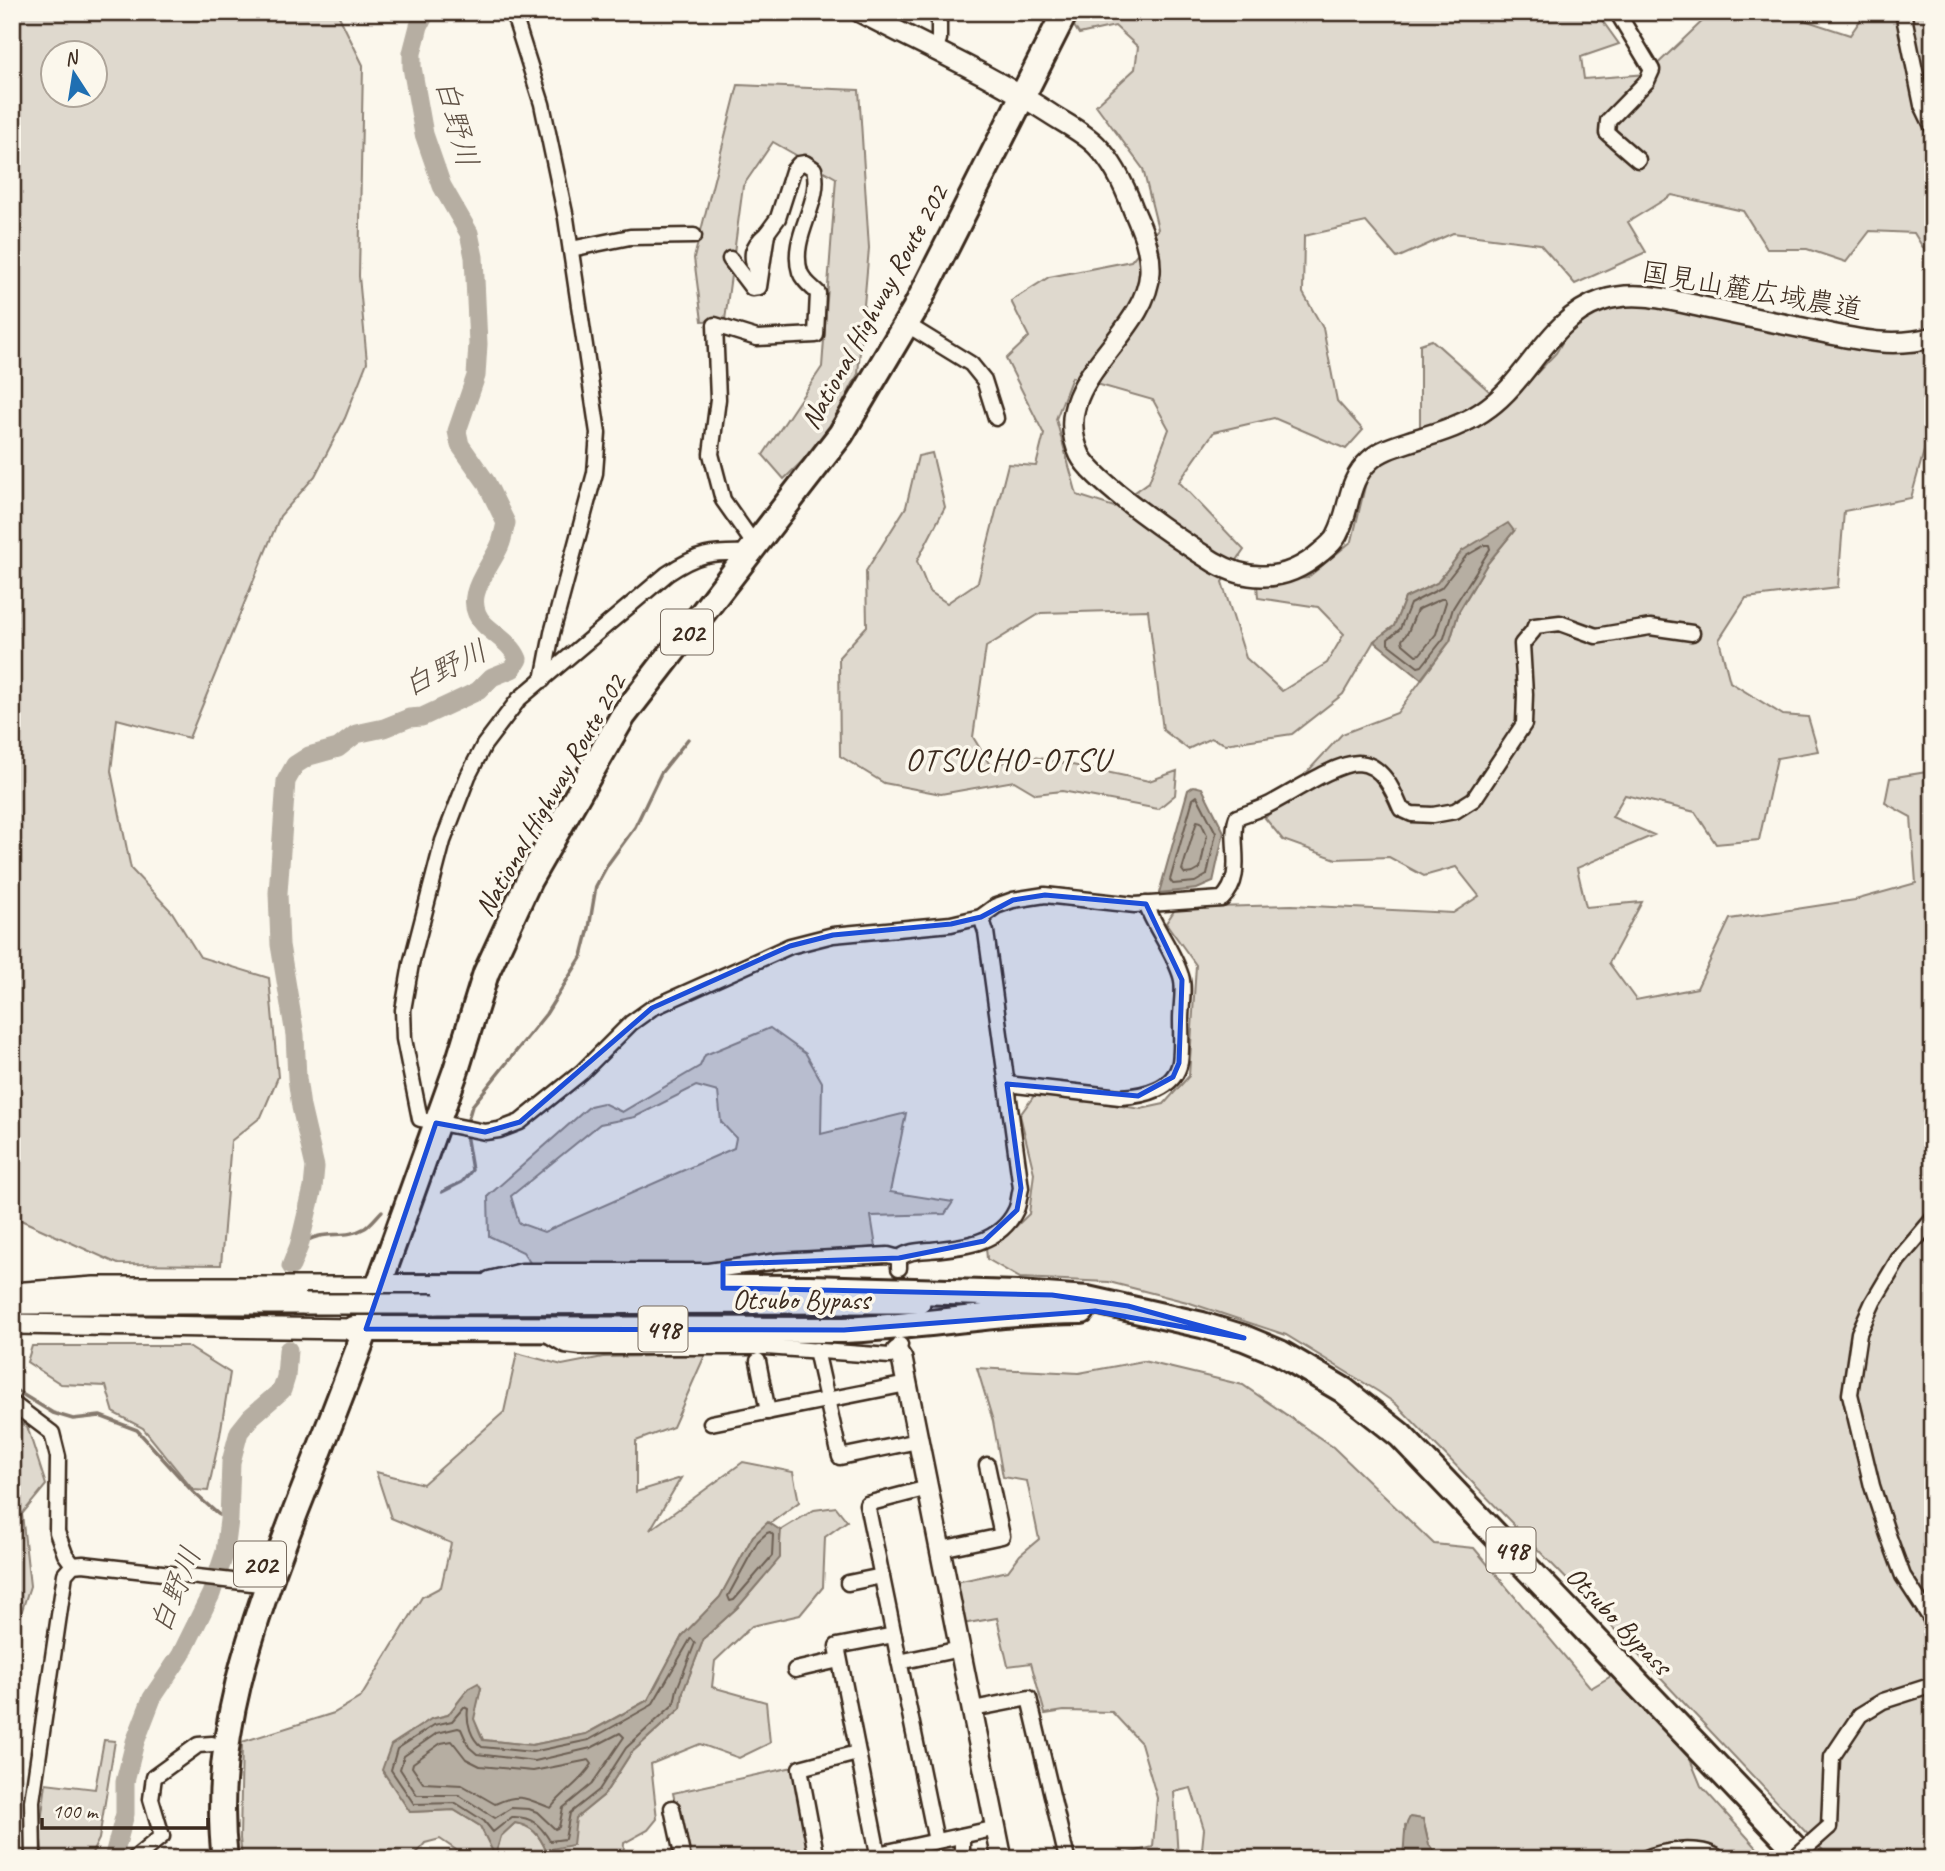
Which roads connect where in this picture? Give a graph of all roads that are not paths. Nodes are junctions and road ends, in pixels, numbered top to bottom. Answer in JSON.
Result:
{"nodes":[{"id":1,"x":513,"y":12,"type":"edge"},
{"id":2,"x":860,"y":12,"type":"edge"},
{"id":3,"x":939,"y":12,"type":"edge"},
{"id":4,"x":1065,"y":12,"type":"edge"},
{"id":5,"x":1617,"y":12,"type":"edge"},
{"id":6,"x":1903,"y":12,"type":"edge"},
{"id":7,"x":935,"y":51,"type":"junction"},
{"id":8,"x":1023,"y":96,"type":"junction"},
{"id":9,"x":1933,"y":128,"type":"edge"},
{"id":10,"x":1638,"y":160,"type":"dead end"},
{"id":11,"x":694,"y":236,"type":"dead end"},
{"id":12,"x":571,"y":249,"type":"junction"},
{"id":13,"x":730,"y":259,"type":"dead end"},
{"id":14,"x":906,"y":324,"type":"junction"},
{"id":15,"x":1933,"y":337,"type":"edge"},
{"id":16,"x":996,"y":418,"type":"dead end"},
{"id":17,"x":751,"y":548,"type":"junction"},
{"id":18,"x":1692,"y":633,"type":"dead end"},
{"id":19,"x":543,"y":680,"type":"junction"},
{"id":20,"x":1146,"y":904,"type":"junction"},
{"id":21,"x":981,"y":917,"type":"junction"},
{"id":22,"x":1007,"y":1084,"type":"junction"},
{"id":23,"x":455,"y":1127,"type":"junction"},
{"id":24,"x":1933,"y":1219,"type":"edge"},
{"id":25,"x":378,"y":1287,"type":"junction"},
{"id":26,"x":454,"y":1287,"type":"junction"},
{"id":27,"x":12,"y":1293,"type":"edge"},
{"id":28,"x":12,"y":1304,"type":"edge"},
{"id":29,"x":1166,"y":1315,"type":"junction"},
{"id":30,"x":12,"y":1324,"type":"edge"},
{"id":31,"x":360,"y":1329,"type":"junction"},
{"id":32,"x":537,"y":1329,"type":"junction"},
{"id":33,"x":1244,"y":1338,"type":"junction"},
{"id":34,"x":898,"y":1348,"type":"joint"},
{"id":35,"x":816,"y":1350,"type":"junction"},
{"id":36,"x":758,"y":1361,"type":"dead end"},
{"id":37,"x":907,"y":1384,"type":"junction"},
{"id":38,"x":827,"y":1401,"type":"junction"},
{"id":39,"x":12,"y":1403,"type":"edge"},
{"id":40,"x":768,"y":1412,"type":"junction"},
{"id":41,"x":711,"y":1423,"type":"dead end"},
{"id":42,"x":918,"y":1441,"type":"junction"},
{"id":43,"x":987,"y":1465,"type":"dead end"},
{"id":44,"x":928,"y":1488,"type":"junction"},
{"id":45,"x":941,"y":1549,"type":"junction"},
{"id":46,"x":73,"y":1565,"type":"junction"},
{"id":47,"x":882,"y":1576,"type":"junction"},
{"id":48,"x":848,"y":1583,"type":"dead end"},
{"id":49,"x":250,"y":1584,"type":"junction"},
{"id":50,"x":1933,"y":1622,"type":"edge"},
{"id":51,"x":894,"y":1634,"type":"junction"},
{"id":52,"x":960,"y":1649,"type":"junction"},
{"id":53,"x":839,"y":1660,"type":"junction"},
{"id":54,"x":900,"y":1662,"type":"junction"},
{"id":55,"x":795,"y":1670,"type":"dead end"},
{"id":56,"x":1933,"y":1685,"type":"edge"},
{"id":57,"x":973,"y":1709,"type":"junction"},
{"id":58,"x":212,"y":1744,"type":"junction"},
{"id":59,"x":857,"y":1754,"type":"junction"},
{"id":60,"x":672,"y":1808,"type":"dead end"},
{"id":61,"x":997,"y":1828,"type":"junction"},
{"id":62,"x":962,"y":1836,"type":"junction"},
{"id":63,"x":936,"y":1841,"type":"junction"},
{"id":64,"x":901,"y":1854,"type":"edge"},
{"id":65,"x":33,"y":1859,"type":"edge"},
{"id":66,"x":134,"y":1859,"type":"edge"},
{"id":67,"x":212,"y":1859,"type":"edge"},
{"id":68,"x":225,"y":1859,"type":"edge"},
{"id":69,"x":683,"y":1859,"type":"edge"},
{"id":70,"x":817,"y":1859,"type":"edge"},
{"id":71,"x":962,"y":1859,"type":"edge"},
{"id":72,"x":1002,"y":1859,"type":"edge"},
{"id":73,"x":1067,"y":1859,"type":"edge"},
{"id":74,"x":1644,"y":1859,"type":"edge"},
{"id":75,"x":1719,"y":1859,"type":"edge"},
{"id":76,"x":1793,"y":1859,"type":"edge"},
{"id":77,"x":1805,"y":1859,"type":"edge"}],
"edges":[{"from":1,"to":12,"type":"street"},
{"from":2,"to":7,"type":"street","name":"国見山麓広域農道"},
{"from":3,"to":7,"type":"street"},
{"from":4,"to":8,"type":"highway","name":"National Highway Route 202","number":"202"},
{"from":5,"to":10,"type":"street"},
{"from":6,"to":9,"type":"street"},
{"from":7,"to":8,"type":"street","name":"国見山麓広域農道"},
{"from":8,"to":14,"type":"highway","name":"National Highway Route 202","number":"202"},
{"from":8,"to":15,"type":"street","name":"国見山麓広域農道"},
{"from":11,"to":12,"type":"street"},
{"from":12,"to":19,"type":"street"},
{"from":13,"to":17,"type":"street"},
{"from":14,"to":16,"type":"street"},
{"from":14,"to":17,"type":"highway","name":"National Highway Route 202","number":"202"},
{"from":17,"to":19,"type":"street"},
{"from":17,"to":23,"type":"highway","name":"National Highway Route 202","number":"202"},
{"from":18,"to":20,"type":"street"},
{"from":19,"to":23,"type":"street"},
{"from":20,"to":21,"type":"street"},
{"from":20,"to":22,"type":"street"},
{"from":21,"to":22,"type":"street"},
{"from":21,"to":23,"type":"street"},
{"from":22,"to":26,"type":"street"},
{"from":23,"to":25,"type":"highway","name":"National Highway Route 202","number":"202"},
{"from":24,"to":50,"type":"street"},
{"from":25,"to":26,"type":"highway","name":"Otsubo Bypass","number":"498"},
{"from":25,"to":27,"type":"street"},
{"from":25,"to":31,"type":"highway","name":"National Highway Route 202","number":"202"},
{"from":26,"to":29,"type":"highway","name":"Otsubo Bypass","number":"498"},
{"from":28,"to":29,"type":"street","bridge":true},
{"from":29,"to":33,"type":"highway","name":"Otsubo Bypass","number":"498"},
{"from":30,"to":31,"type":"street"},
{"from":31,"to":32,"type":"highway","name":"Otsubo Bypass","number":"498"},
{"from":31,"to":49,"type":"highway","name":"National Highway Route 202","number":"202"},
{"from":32,"to":33,"type":"highway","name":"Otsubo Bypass","number":"498"},
{"from":32,"to":35,"type":"street"},
{"from":33,"to":77,"type":"highway","name":"Otsubo Bypass","number":"498"},
{"from":34,"to":35,"type":"street"},
{"from":34,"to":37,"type":"street"},
{"from":35,"to":38,"type":"street"},
{"from":36,"to":40,"type":"street"},
{"from":37,"to":38,"type":"street"},
{"from":37,"to":42,"type":"street"},
{"from":38,"to":40,"type":"street"},
{"from":38,"to":42,"type":"street"},
{"from":39,"to":46,"type":"street"},
{"from":40,"to":41,"type":"street"},
{"from":42,"to":44,"type":"street"},
{"from":43,"to":45,"type":"street"},
{"from":44,"to":45,"type":"street"},
{"from":44,"to":47,"type":"street"},
{"from":45,"to":52,"type":"street"},
{"from":46,"to":49,"type":"street"},
{"from":46,"to":65,"type":"street"},
{"from":47,"to":48,"type":"street"},
{"from":47,"to":51,"type":"street"},
{"from":49,"to":58,"type":"highway","name":"National Highway Route 202","number":"202"},
{"from":49,"to":68,"type":"highway","name":"National Highway Route 202","number":"202"},
{"from":51,"to":53,"type":"street"},
{"from":51,"to":54,"type":"street"},
{"from":52,"to":54,"type":"street"},
{"from":52,"to":57,"type":"street"},
{"from":53,"to":55,"type":"street"},
{"from":53,"to":59,"type":"street"},
{"from":54,"to":63,"type":"street"},
{"from":56,"to":76,"type":"street","bridge":true},
{"from":57,"to":61,"type":"street"},
{"from":57,"to":73,"type":"street"},
{"from":58,"to":66,"type":"street"},
{"from":58,"to":67,"type":"highway","name":"National Highway Route 202","number":"202"},
{"from":59,"to":64,"type":"street"},
{"from":59,"to":70,"type":"street"},
{"from":60,"to":69,"type":"street"},
{"from":61,"to":62,"type":"street"},
{"from":61,"to":72,"type":"street"},
{"from":62,"to":63,"type":"street"},
{"from":62,"to":71,"type":"street"},
{"from":63,"to":64,"type":"street"},
{"from":74,"to":75,"type":"street"}]}
